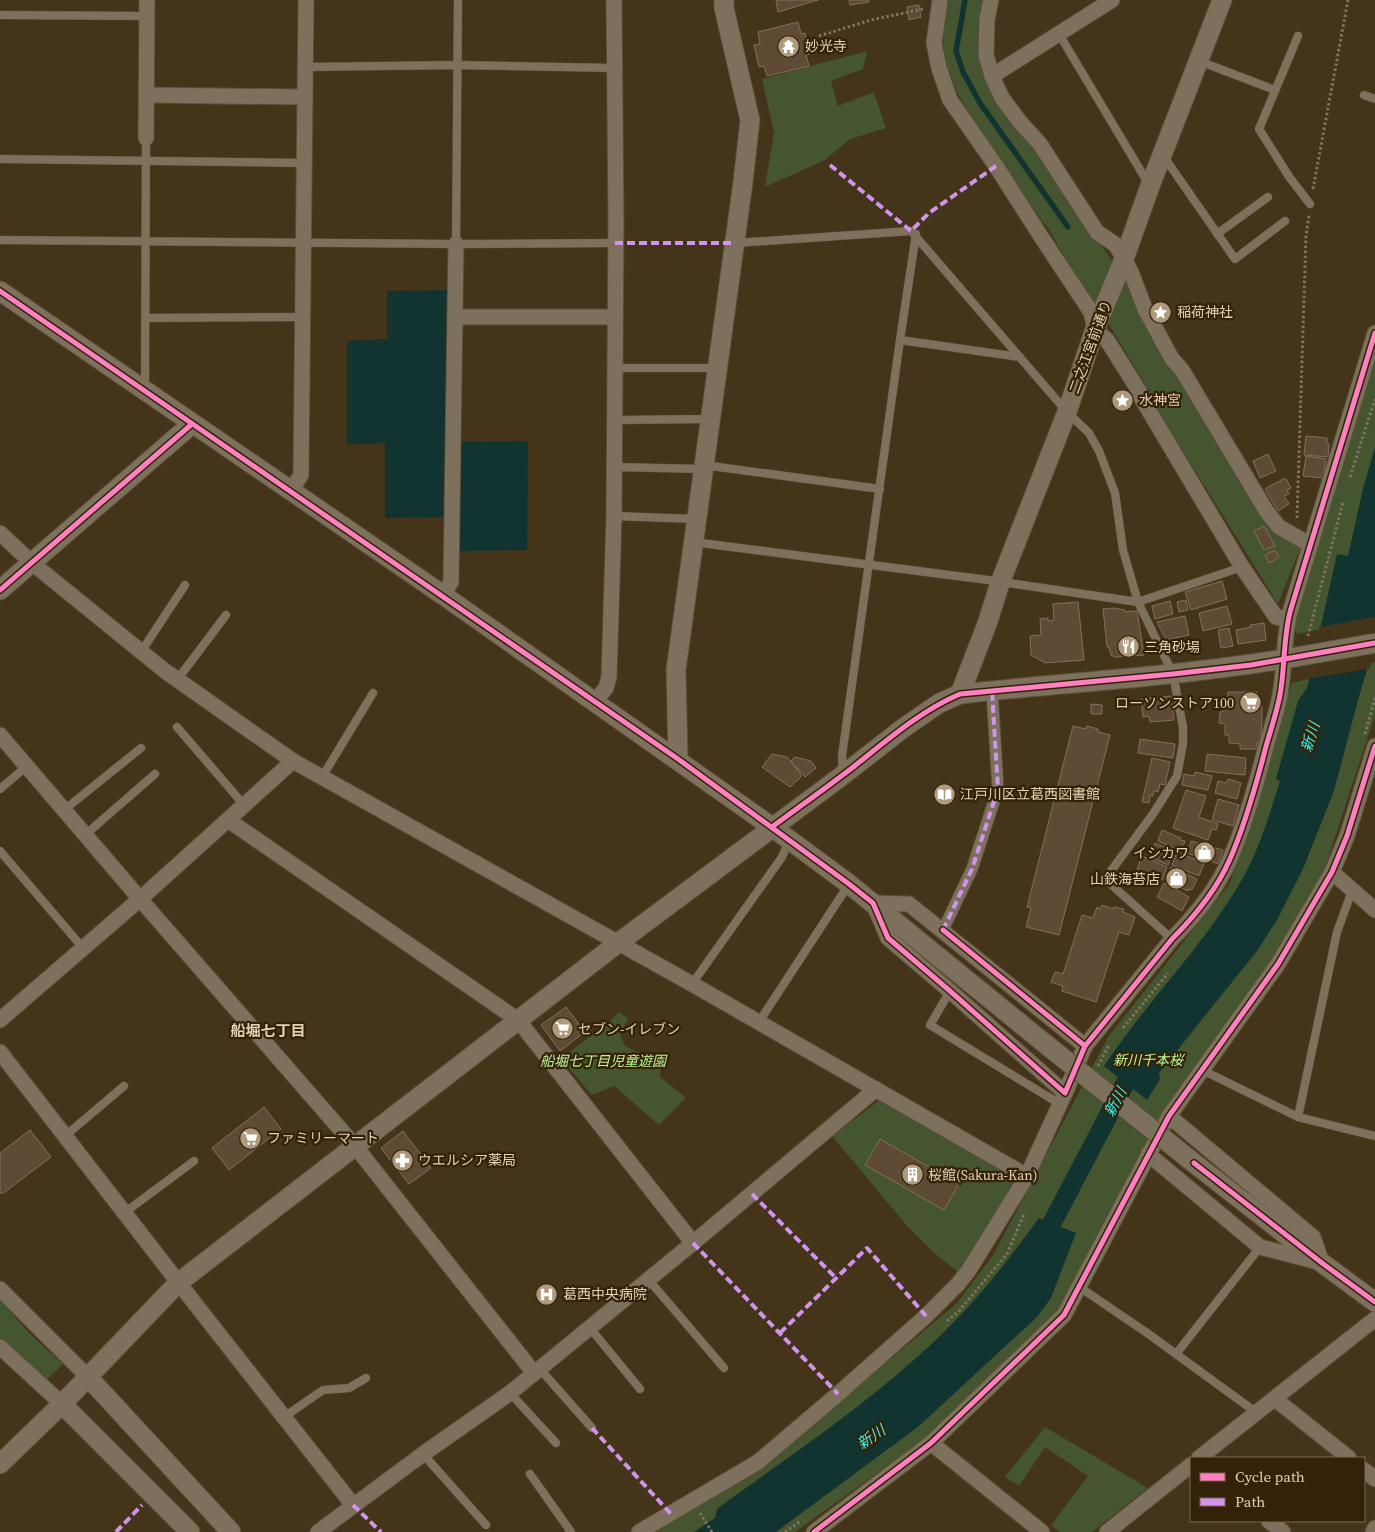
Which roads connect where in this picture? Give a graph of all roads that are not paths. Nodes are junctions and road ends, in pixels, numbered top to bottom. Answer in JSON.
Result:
{"nodes":[{"id":1,"x":147,"y":0,"type":"edge"},
{"id":2,"x":306,"y":0,"type":"edge"},
{"id":3,"x":458,"y":0,"type":"edge"},
{"id":4,"x":614,"y":0,"type":"edge"},
{"id":5,"x":724,"y":0,"type":"edge"},
{"id":6,"x":991,"y":0,"type":"edge"},
{"id":7,"x":1112,"y":0,"type":"edge"},
{"id":8,"x":1222,"y":0,"type":"edge"},
{"id":9,"x":939,"y":3,"type":"edge"},
{"id":10,"x":0,"y":15,"type":"edge"},
{"id":11,"x":147,"y":16,"type":"junction"},
{"id":12,"x":1060,"y":34,"type":"junction"},
{"id":13,"x":1298,"y":36,"type":"dead end"},
{"id":14,"x":1199,"y":62,"type":"junction"},
{"id":15,"x":458,"y":65,"type":"junction"},
{"id":16,"x":305,"y":67,"type":"junction"},
{"id":17,"x":613,"y":68,"type":"junction"},
{"id":18,"x":992,"y":76,"type":"junction"},
{"id":19,"x":1275,"y":90,"type":"junction"},
{"id":20,"x":147,"y":95,"type":"junction"},
{"id":21,"x":1364,"y":95,"type":"dead end"},
{"id":22,"x":304,"y":97,"type":"junction"},
{"id":23,"x":1375,"y":99,"type":"edge"},
{"id":24,"x":146,"y":138,"type":"joint"},
{"id":25,"x":1162,"y":155,"type":"junction"},
{"id":26,"x":0,"y":159,"type":"edge"},
{"id":27,"x":146,"y":162,"type":"junction"},
{"id":28,"x":304,"y":164,"type":"junction"},
{"id":29,"x":1150,"y":186,"type":"junction"},
{"id":30,"x":1268,"y":197,"type":"dead end"},
{"id":31,"x":1310,"y":204,"type":"road end"},
{"id":32,"x":1285,"y":221,"type":"dead end"},
{"id":33,"x":916,"y":234,"type":"junction"},
{"id":34,"x":1217,"y":234,"type":"junction"},
{"id":35,"x":0,"y":240,"type":"edge"},
{"id":36,"x":146,"y":241,"type":"junction"},
{"id":37,"x":303,"y":242,"type":"junction"},
{"id":38,"x":615,"y":243,"type":"junction"},
{"id":39,"x":735,"y":243,"type":"junction"},
{"id":40,"x":456,"y":244,"type":"junction"},
{"id":41,"x":1124,"y":259,"type":"junction"},
{"id":42,"x":0,"y":291,"type":"edge"},
{"id":43,"x":303,"y":316,"type":"junction"},
{"id":44,"x":455,"y":317,"type":"junction"},
{"id":45,"x":615,"y":317,"type":"junction"},
{"id":46,"x":146,"y":318,"type":"junction"},
{"id":47,"x":1095,"y":329,"type":"junction"},
{"id":48,"x":1375,"y":333,"type":"edge"},
{"id":49,"x":900,"y":340,"type":"junction"},
{"id":50,"x":1020,"y":356,"type":"junction"},
{"id":51,"x":615,"y":368,"type":"junction"},
{"id":52,"x":716,"y":368,"type":"junction"},
{"id":53,"x":145,"y":391,"type":"junction"},
{"id":54,"x":1066,"y":412,"type":"junction"},
{"id":55,"x":711,"y":419,"type":"junction"},
{"id":56,"x":614,"y":420,"type":"junction"},
{"id":57,"x":192,"y":424,"type":"junction"},
{"id":58,"x":703,"y":467,"type":"junction"},
{"id":59,"x":614,"y":468,"type":"junction"},
{"id":60,"x":880,"y":489,"type":"junction"},
{"id":61,"x":291,"y":491,"type":"junction"},
{"id":62,"x":614,"y":516,"type":"junction"},
{"id":63,"x":696,"y":519,"type":"junction"},
{"id":64,"x":0,"y":533,"type":"edge"},
{"id":65,"x":694,"y":542,"type":"junction"},
{"id":66,"x":1311,"y":545,"type":"junction"},
{"id":67,"x":32,"y":563,"type":"junction"},
{"id":68,"x":869,"y":565,"type":"junction"},
{"id":69,"x":1242,"y":567,"type":"junction"},
{"id":70,"x":1000,"y":583,"type":"junction"},
{"id":71,"x":185,"y":585,"type":"dead end"},
{"id":72,"x":0,"y":590,"type":"edge"},
{"id":73,"x":443,"y":595,"type":"junction"},
{"id":74,"x":1138,"y":602,"type":"junction"},
{"id":75,"x":226,"y":615,"type":"dead end"},
{"id":76,"x":1288,"y":619,"type":"junction"},
{"id":77,"x":1375,"y":643,"type":"edge"},
{"id":78,"x":141,"y":652,"type":"junction"},
{"id":79,"x":1296,"y":653,"type":"junction"},
{"id":80,"x":1173,"y":674,"type":"junction"},
{"id":81,"x":177,"y":680,"type":"junction"},
{"id":82,"x":992,"y":691,"type":"junction"},
{"id":83,"x":373,"y":692,"type":"dead end"},
{"id":84,"x":960,"y":694,"type":"junction"},
{"id":85,"x":595,"y":701,"type":"junction"},
{"id":86,"x":177,"y":727,"type":"dead end"},
{"id":87,"x":0,"y":735,"type":"edge"},
{"id":88,"x":1375,"y":746,"type":"edge"},
{"id":89,"x":141,"y":748,"type":"dead end"},
{"id":90,"x":678,"y":759,"type":"junction"},
{"id":91,"x":293,"y":761,"type":"junction"},
{"id":92,"x":27,"y":766,"type":"junction"},
{"id":93,"x":155,"y":774,"type":"dead end"},
{"id":94,"x":843,"y":775,"type":"junction"},
{"id":95,"x":322,"y":777,"type":"junction"},
{"id":96,"x":0,"y":789,"type":"edge"},
{"id":97,"x":244,"y":805,"type":"junction"},
{"id":98,"x":64,"y":810,"type":"junction"},
{"id":99,"x":228,"y":820,"type":"junction"},
{"id":100,"x":772,"y":827,"type":"junction"},
{"id":101,"x":85,"y":834,"type":"junction"},
{"id":102,"x":789,"y":839,"type":"junction"},
{"id":103,"x":0,"y":851,"type":"edge"},
{"id":104,"x":1332,"y":872,"type":"junction"},
{"id":105,"x":849,"y":884,"type":"junction"},
{"id":106,"x":1352,"y":890,"type":"junction"},
{"id":107,"x":140,"y":899,"type":"junction"},
{"id":108,"x":873,"y":903,"type":"junction"},
{"id":109,"x":1375,"y":910,"type":"edge"},
{"id":110,"x":943,"y":930,"type":"junction"},
{"id":111,"x":1172,"y":939,"type":"junction"},
{"id":112,"x":618,"y":943,"type":"junction"},
{"id":113,"x":83,"y":948,"type":"junction"},
{"id":114,"x":692,"y":984,"type":"junction"},
{"id":115,"x":950,"y":991,"type":"junction"},
{"id":116,"x":0,"y":1020,"type":"edge"},
{"id":117,"x":518,"y":1020,"type":"junction"},
{"id":118,"x":759,"y":1022,"type":"junction"},
{"id":119,"x":1085,"y":1046,"type":"junction"},
{"id":120,"x":0,"y":1052,"type":"edge"},
{"id":121,"x":1202,"y":1070,"type":"junction"},
{"id":122,"x":124,"y":1086,"type":"dead end"},
{"id":123,"x":876,"y":1089,"type":"junction"},
{"id":124,"x":1062,"y":1099,"type":"junction"},
{"id":125,"x":1169,"y":1116,"type":"junction"},
{"id":126,"x":1298,"y":1117,"type":"junction"},
{"id":127,"x":65,"y":1136,"type":"junction"},
{"id":128,"x":1375,"y":1136,"type":"edge"},
{"id":129,"x":355,"y":1146,"type":"junction"},
{"id":130,"x":1148,"y":1154,"type":"junction"},
{"id":131,"x":194,"y":1160,"type":"dead end"},
{"id":132,"x":1027,"y":1176,"type":"junction"},
{"id":133,"x":124,"y":1213,"type":"junction"},
{"id":134,"x":693,"y":1243,"type":"junction"},
{"id":135,"x":1260,"y":1247,"type":"junction"},
{"id":136,"x":1322,"y":1263,"type":"junction"},
{"id":137,"x":648,"y":1280,"type":"junction"},
{"id":138,"x":178,"y":1283,"type":"junction"},
{"id":139,"x":1078,"y":1286,"type":"junction"},
{"id":140,"x":0,"y":1289,"type":"edge"},
{"id":141,"x":1374,"y":1299,"type":"edge"},
{"id":142,"x":1375,"y":1319,"type":"edge"},
{"id":143,"x":590,"y":1328,"type":"junction"},
{"id":144,"x":0,"y":1347,"type":"edge"},
{"id":145,"x":1176,"y":1354,"type":"junction"},
{"id":146,"x":724,"y":1368,"type":"dead end"},
{"id":147,"x":536,"y":1371,"type":"junction"},
{"id":148,"x":88,"y":1376,"type":"junction"},
{"id":149,"x":366,"y":1378,"type":"dead end"},
{"id":150,"x":640,"y":1389,"type":"dead end"},
{"id":151,"x":510,"y":1393,"type":"junction"},
{"id":152,"x":1275,"y":1399,"type":"junction"},
{"id":153,"x":62,"y":1404,"type":"junction"},
{"id":154,"x":1257,"y":1413,"type":"junction"},
{"id":155,"x":284,"y":1417,"type":"junction"},
{"id":156,"x":592,"y":1428,"type":"dead end"},
{"id":157,"x":556,"y":1442,"type":"dead end"},
{"id":158,"x":931,"y":1442,"type":"junction"},
{"id":159,"x":423,"y":1454,"type":"junction"},
{"id":160,"x":1201,"y":1457,"type":"edge"},
{"id":161,"x":1348,"y":1457,"type":"edge"},
{"id":162,"x":0,"y":1464,"type":"edge"},
{"id":163,"x":1190,"y":1466,"type":"edge"},
{"id":164,"x":1365,"y":1471,"type":"edge"},
{"id":165,"x":530,"y":1474,"type":"dead end"},
{"id":166,"x":1375,"y":1479,"type":"edge"},
{"id":167,"x":354,"y":1505,"type":"junction"},
{"id":168,"x":1270,"y":1522,"type":"edge"},
{"id":169,"x":486,"y":1525,"type":"dead end"},
{"id":170,"x":1375,"y":1528,"type":"edge"},
{"id":171,"x":190,"y":1532,"type":"edge"},
{"id":172,"x":231,"y":1532,"type":"edge"},
{"id":173,"x":318,"y":1532,"type":"edge"},
{"id":174,"x":571,"y":1532,"type":"edge"},
{"id":175,"x":639,"y":1532,"type":"edge"},
{"id":176,"x":814,"y":1532,"type":"edge"},
{"id":177,"x":1042,"y":1532,"type":"edge"},
{"id":178,"x":1107,"y":1532,"type":"edge"},
{"id":179,"x":1283,"y":1532,"type":"edge"},
{"id":180,"x":1372,"y":1532,"type":"edge"}],
"edges":[{"from":1,"to":11,"type":"street"},
{"from":2,"to":16,"type":"street"},
{"from":3,"to":15,"type":"lane"},
{"from":4,"to":17,"type":"street"},
{"from":5,"to":39,"type":"street"},
{"from":6,"to":18,"type":"street"},
{"from":7,"to":12,"type":"street"},
{"from":8,"to":14,"type":"street","name":"二之江宮前通り"},
{"from":9,"to":47,"type":"street"},
{"from":10,"to":11,"type":"lane"},
{"from":11,"to":20,"type":"street"},
{"from":12,"to":18,"type":"street"},
{"from":12,"to":29,"type":"lane"},
{"from":13,"to":19,"type":"lane"},
{"from":14,"to":19,"type":"lane"},
{"from":14,"to":25,"type":"street","name":"二之江宮前通り"},
{"from":15,"to":16,"type":"lane"},
{"from":15,"to":17,"type":"lane"},
{"from":15,"to":40,"type":"lane"},
{"from":16,"to":22,"type":"street"},
{"from":17,"to":38,"type":"street"},
{"from":18,"to":41,"type":"street"},
{"from":19,"to":31,"type":"lane"},
{"from":20,"to":22,"type":"street"},
{"from":20,"to":24,"type":"street"},
{"from":21,"to":23,"type":"lane"},
{"from":22,"to":28,"type":"street"},
{"from":24,"to":27,"type":"lane"},
{"from":25,"to":29,"type":"street","name":"二之江宮前通り"},
{"from":25,"to":34,"type":"lane"},
{"from":26,"to":27,"type":"lane"},
{"from":27,"to":28,"type":"lane"},
{"from":27,"to":36,"type":"lane"},
{"from":28,"to":37,"type":"street"},
{"from":29,"to":41,"type":"street","name":"二之江宮前通り"},
{"from":30,"to":34,"type":"lane"},
{"from":32,"to":34,"type":"lane"},
{"from":33,"to":39,"type":"lane"},
{"from":33,"to":49,"type":"lane"},
{"from":33,"to":50,"type":"lane"},
{"from":35,"to":36,"type":"lane"},
{"from":36,"to":37,"type":"lane"},
{"from":36,"to":46,"type":"lane"},
{"from":37,"to":40,"type":"lane"},
{"from":37,"to":43,"type":"street"},
{"from":38,"to":40,"type":"lane"},
{"from":38,"to":45,"type":"street"},
{"from":39,"to":52,"type":"street"},
{"from":40,"to":44,"type":"street"},
{"from":41,"to":47,"type":"street","name":"二之江宮前通り"},
{"from":41,"to":66,"type":"street"},
{"from":42,"to":53,"type":"street"},
{"from":43,"to":46,"type":"lane"},
{"from":43,"to":61,"type":"street"},
{"from":44,"to":45,"type":"street"},
{"from":44,"to":73,"type":"street"},
{"from":45,"to":51,"type":"street"},
{"from":46,"to":53,"type":"lane"},
{"from":47,"to":54,"type":"street","name":"二之江宮前通り"},
{"from":47,"to":69,"type":"street"},
{"from":48,"to":66,"type":"street"},
{"from":49,"to":50,"type":"lane"},
{"from":49,"to":60,"type":"lane"},
{"from":50,"to":54,"type":"lane"},
{"from":51,"to":52,"type":"lane"},
{"from":51,"to":56,"type":"street"},
{"from":52,"to":55,"type":"street"},
{"from":53,"to":57,"type":"street"},
{"from":54,"to":70,"type":"street","name":"二之江宮前通り"},
{"from":54,"to":74,"type":"lane"},
{"from":55,"to":56,"type":"lane"},
{"from":55,"to":58,"type":"street"},
{"from":56,"to":59,"type":"street"},
{"from":57,"to":61,"type":"street"},
{"from":57,"to":67,"type":"street"},
{"from":58,"to":59,"type":"lane"},
{"from":58,"to":60,"type":"lane"},
{"from":58,"to":63,"type":"street"},
{"from":59,"to":62,"type":"street"},
{"from":60,"to":68,"type":"lane"},
{"from":61,"to":73,"type":"street"},
{"from":62,"to":63,"type":"lane"},
{"from":62,"to":85,"type":"street"},
{"from":63,"to":65,"type":"street"},
{"from":64,"to":67,"type":"street"},
{"from":65,"to":68,"type":"lane"},
{"from":65,"to":90,"type":"street"},
{"from":66,"to":76,"type":"street"},
{"from":67,"to":72,"type":"street"},
{"from":67,"to":78,"type":"street"},
{"from":68,"to":70,"type":"lane"},
{"from":68,"to":94,"type":"lane"},
{"from":69,"to":74,"type":"lane"},
{"from":69,"to":76,"type":"street"},
{"from":70,"to":74,"type":"lane"},
{"from":70,"to":84,"type":"street","name":"二之江宮前通り"},
{"from":71,"to":78,"type":"lane"},
{"from":73,"to":85,"type":"street"},
{"from":74,"to":80,"type":"lane"},
{"from":75,"to":81,"type":"lane"},
{"from":76,"to":79,"type":"street"},
{"from":77,"to":79,"type":"street","bridge":true},
{"from":78,"to":81,"type":"street"},
{"from":79,"to":80,"type":"street"},
{"from":79,"to":111,"type":"street"},
{"from":80,"to":82,"type":"street"},
{"from":80,"to":111,"type":"lane"},
{"from":81,"to":91,"type":"street"},
{"from":82,"to":84,"type":"street"},
{"from":82,"to":110,"type":"street"},
{"from":83,"to":95,"type":"lane"},
{"from":84,"to":94,"type":"street"},
{"from":85,"to":90,"type":"street"},
{"from":86,"to":97,"type":"lane"},
{"from":87,"to":92,"type":"street"},
{"from":88,"to":104,"type":"street"},
{"from":89,"to":98,"type":"lane"},
{"from":90,"to":100,"type":"street"},
{"from":91,"to":95,"type":"street"},
{"from":91,"to":97,"type":"street"},
{"from":92,"to":96,"type":"lane"},
{"from":92,"to":98,"type":"street"},
{"from":93,"to":101,"type":"lane"},
{"from":94,"to":100,"type":"street"},
{"from":95,"to":112,"type":"street"},
{"from":97,"to":99,"type":"street"},
{"from":98,"to":101,"type":"street"},
{"from":99,"to":107,"type":"street"},
{"from":99,"to":117,"type":"street"},
{"from":100,"to":102,"type":"street"},
{"from":100,"to":112,"type":"street"},
{"from":101,"to":107,"type":"street"},
{"from":102,"to":105,"type":"street"},
{"from":102,"to":114,"type":"lane"},
{"from":103,"to":113,"type":"lane"},
{"from":104,"to":106,"type":"street"},
{"from":104,"to":121,"type":"street"},
{"from":105,"to":108,"type":"street"},
{"from":105,"to":118,"type":"lane"},
{"from":106,"to":109,"type":"street"},
{"from":106,"to":126,"type":"lane"},
{"from":107,"to":113,"type":"street"},
{"from":107,"to":129,"type":"street"},
{"from":108,"to":110,"type":"street"},
{"from":108,"to":115,"type":"street"},
{"from":108,"to":136,"type":"street","bridge":true},
{"from":110,"to":119,"type":"street"},
{"from":111,"to":119,"type":"street"},
{"from":112,"to":114,"type":"street"},
{"from":112,"to":117,"type":"street"},
{"from":113,"to":116,"type":"street"},
{"from":114,"to":118,"type":"street"},
{"from":115,"to":124,"type":"street"},
{"from":115,"to":124,"type":"lane"},
{"from":117,"to":129,"type":"street"},
{"from":117,"to":134,"type":"street"},
{"from":118,"to":123,"type":"street"},
{"from":119,"to":124,"type":"street"},
{"from":120,"to":127,"type":"street"},
{"from":121,"to":125,"type":"street"},
{"from":121,"to":126,"type":"lane"},
{"from":122,"to":127,"type":"lane"},
{"from":123,"to":132,"type":"street"},
{"from":123,"to":134,"type":"street"},
{"from":124,"to":132,"type":"street"},
{"from":125,"to":130,"type":"street"},
{"from":125,"to":136,"type":"street"},
{"from":126,"to":128,"type":"lane"},
{"from":127,"to":133,"type":"street"},
{"from":129,"to":138,"type":"street"},
{"from":129,"to":147,"type":"street"},
{"from":130,"to":135,"type":"street"},
{"from":130,"to":139,"type":"street"},
{"from":131,"to":133,"type":"lane"},
{"from":132,"to":175,"type":"street"},
{"from":133,"to":138,"type":"street"},
{"from":134,"to":137,"type":"street"},
{"from":135,"to":136,"type":"street"},
{"from":135,"to":145,"type":"lane"},
{"from":136,"to":141,"type":"street"},
{"from":137,"to":143,"type":"street"},
{"from":137,"to":146,"type":"lane"},
{"from":138,"to":148,"type":"street"},
{"from":138,"to":155,"type":"street"},
{"from":139,"to":145,"type":"lane"},
{"from":139,"to":158,"type":"street"},
{"from":140,"to":148,"type":"street"},
{"from":142,"to":152,"type":"street"},
{"from":143,"to":147,"type":"street"},
{"from":143,"to":150,"type":"lane"},
{"from":144,"to":153,"type":"street"},
{"from":145,"to":154,"type":"lane"},
{"from":147,"to":151,"type":"street"},
{"from":147,"to":156,"type":"lane"},
{"from":148,"to":153,"type":"street"},
{"from":148,"to":172,"type":"street"},
{"from":149,"to":155,"type":"lane"},
{"from":151,"to":157,"type":"lane"},
{"from":151,"to":159,"type":"street"},
{"from":152,"to":154,"type":"street"},
{"from":152,"to":161,"type":"street"},
{"from":153,"to":162,"type":"street"},
{"from":153,"to":171,"type":"street"},
{"from":154,"to":160,"type":"street"},
{"from":155,"to":167,"type":"street"},
{"from":158,"to":176,"type":"street"},
{"from":158,"to":177,"type":"street"},
{"from":159,"to":167,"type":"street"},
{"from":159,"to":169,"type":"lane"},
{"from":163,"to":178,"type":"street"},
{"from":164,"to":166,"type":"street"},
{"from":165,"to":174,"type":"lane"},
{"from":167,"to":173,"type":"street"},
{"from":168,"to":179,"type":"street"},
{"from":170,"to":180,"type":"street"}]}
